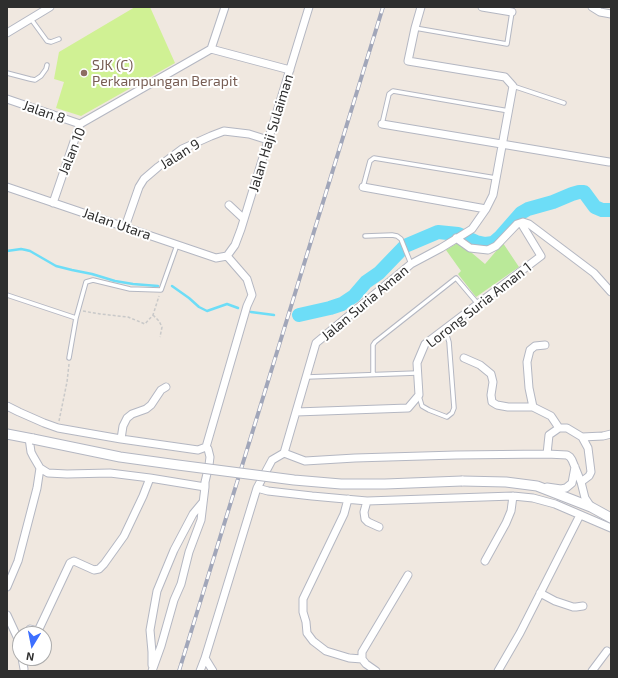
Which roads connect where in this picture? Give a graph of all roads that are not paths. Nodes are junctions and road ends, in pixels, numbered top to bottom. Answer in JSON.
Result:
{"nodes":[{"id":1,"x":50,"y":7,"type":"edge"},
{"id":2,"x":225,"y":7,"type":"edge"},
{"id":3,"x":309,"y":7,"type":"edge"},
{"id":4,"x":421,"y":7,"type":"edge"},
{"id":5,"x":482,"y":7,"type":"edge"},
{"id":6,"x":592,"y":7,"type":"edge"},
{"id":7,"x":512,"y":12,"type":"joint"},
{"id":8,"x":611,"y":14,"type":"edge"},
{"id":9,"x":31,"y":19,"type":"junction"},
{"id":10,"x":415,"y":28,"type":"junction"},
{"id":11,"x":7,"y":33,"type":"edge"},
{"id":12,"x":59,"y":39,"type":"dead end"},
{"id":13,"x":211,"y":49,"type":"junction"},
{"id":14,"x":47,"y":65,"type":"dead end"},
{"id":15,"x":290,"y":70,"type":"junction"},
{"id":16,"x":7,"y":73,"type":"edge"},
{"id":17,"x":513,"y":86,"type":"junction"},
{"id":18,"x":7,"y":99,"type":"edge"},
{"id":19,"x":564,"y":103,"type":"dead end"},
{"id":20,"x":509,"y":111,"type":"junction"},
{"id":21,"x":80,"y":124,"type":"junction"},
{"id":22,"x":382,"y":124,"type":"joint"},
{"id":23,"x":268,"y":140,"type":"junction"},
{"id":24,"x":503,"y":144,"type":"junction"},
{"id":25,"x":609,"y":162,"type":"dead end"},
{"id":26,"x":496,"y":178,"type":"junction"},
{"id":27,"x":7,"y":187,"type":"edge"},
{"id":28,"x":363,"y":187,"type":"joint"},
{"id":29,"x":53,"y":202,"type":"junction"},
{"id":30,"x":229,"y":205,"type":"dead end"},
{"id":31,"x":486,"y":209,"type":"junction"},
{"id":32,"x":244,"y":219,"type":"junction"},
{"id":33,"x":521,"y":223,"type":"junction"},
{"id":34,"x":125,"y":227,"type":"junction"},
{"id":35,"x":365,"y":236,"type":"dead end"},
{"id":36,"x":456,"y":238,"type":"junction"},
{"id":37,"x":177,"y":245,"type":"junction"},
{"id":38,"x":227,"y":256,"type":"junction"},
{"id":39,"x":411,"y":264,"type":"junction"},
{"id":40,"x":611,"y":292,"type":"edge"},
{"id":41,"x":7,"y":295,"type":"edge"},
{"id":42,"x":478,"y":304,"type":"junction"},
{"id":43,"x":76,"y":318,"type":"junction"},
{"id":44,"x":445,"y":329,"type":"junction"},
{"id":45,"x":546,"y":345,"type":"dead end"},
{"id":46,"x":69,"y":358,"type":"road end"},
{"id":47,"x":464,"y":358,"type":"dead end"},
{"id":48,"x":417,"y":373,"type":"junction"},
{"id":49,"x":373,"y":374,"type":"junction"},
{"id":50,"x":306,"y":377,"type":"junction"},
{"id":51,"x":166,"y":387,"type":"dead end"},
{"id":52,"x":419,"y":395,"type":"junction"},
{"id":53,"x":7,"y":406,"type":"edge"},
{"id":54,"x":533,"y":407,"type":"junction"},
{"id":55,"x":296,"y":412,"type":"junction"},
{"id":56,"x":559,"y":428,"type":"junction"},
{"id":57,"x":7,"y":434,"type":"edge"},
{"id":58,"x":611,"y":434,"type":"edge"},
{"id":59,"x":582,"y":437,"type":"junction"},
{"id":60,"x":31,"y":439,"type":"junction"},
{"id":61,"x":121,"y":439,"type":"junction"},
{"id":62,"x":206,"y":447,"type":"junction"},
{"id":63,"x":284,"y":453,"type":"junction"},
{"id":64,"x":547,"y":454,"type":"junction"},
{"id":65,"x":575,"y":467,"type":"junction"},
{"id":66,"x":40,"y":468,"type":"junction"},
{"id":67,"x":150,"y":478,"type":"junction"},
{"id":68,"x":581,"y":482,"type":"junction"},
{"id":69,"x":536,"y":486,"type":"junction"},
{"id":70,"x":206,"y":487,"type":"junction"},
{"id":71,"x":257,"y":488,"type":"junction"},
{"id":72,"x":513,"y":496,"type":"junction"},
{"id":73,"x":348,"y":498,"type":"junction"},
{"id":74,"x":367,"y":500,"type":"junction"},
{"id":75,"x":203,"y":502,"type":"junction"},
{"id":76,"x":591,"y":508,"type":"junction"},
{"id":77,"x":580,"y":515,"type":"junction"},
{"id":78,"x":611,"y":518,"type":"edge"},
{"id":79,"x":379,"y":527,"type":"dead end"},
{"id":80,"x":611,"y":528,"type":"edge"},
{"id":81,"x":485,"y":560,"type":"dead end"},
{"id":82,"x":408,"y":576,"type":"dead end"},
{"id":83,"x":7,"y":587,"type":"edge"},
{"id":84,"x":540,"y":593,"type":"junction"},
{"id":85,"x":583,"y":606,"type":"dead end"},
{"id":86,"x":7,"y":615,"type":"edge"},
{"id":87,"x":12,"y":626,"type":"edge"},
{"id":88,"x":40,"y":626,"type":"edge"},
{"id":89,"x":607,"y":651,"type":"dead end"},
{"id":90,"x":205,"y":658,"type":"junction"},
{"id":91,"x":362,"y":659,"type":"junction"},
{"id":92,"x":23,"y":666,"type":"edge"},
{"id":93,"x":24,"y":669,"type":"dead end"},
{"id":94,"x":152,"y":671,"type":"edge"},
{"id":95,"x":200,"y":671,"type":"edge"},
{"id":96,"x":212,"y":671,"type":"edge"},
{"id":97,"x":376,"y":671,"type":"edge"},
{"id":98,"x":498,"y":671,"type":"edge"},
{"id":99,"x":592,"y":671,"type":"edge"}],
"edges":[{"from":1,"to":9,"type":"street"},
{"from":2,"to":13,"type":"street"},
{"from":3,"to":15,"type":"street","name":"Jalan Haji Sulaiman"},
{"from":4,"to":10,"type":"street"},
{"from":5,"to":7,"type":"street"},
{"from":6,"to":8,"type":"street"},
{"from":7,"to":10,"type":"lane"},
{"from":9,"to":11,"type":"street"},
{"from":9,"to":12,"type":"lane"},
{"from":10,"to":17,"type":"street"},
{"from":13,"to":15,"type":"street"},
{"from":13,"to":21,"type":"street","name":"Jalan 10"},
{"from":14,"to":16,"type":"lane"},
{"from":15,"to":23,"type":"street","name":"Jalan Haji Sulaiman"},
{"from":17,"to":19,"type":"lane"},
{"from":17,"to":20,"type":"street","name":"Jalan Suria Aman"},
{"from":18,"to":21,"type":"street","name":"Jalan 8"},
{"from":20,"to":22,"type":"lane"},
{"from":20,"to":24,"type":"street","name":"Jalan Suria Aman"},
{"from":21,"to":29,"type":"street","name":"Jalan 10"},
{"from":22,"to":24,"type":"street"},
{"from":23,"to":32,"type":"street","name":"Jalan Haji Sulaiman"},
{"from":23,"to":34,"type":"street","name":"Jalan 9"},
{"from":24,"to":25,"type":"street"},
{"from":24,"to":26,"type":"street","name":"Jalan Suria Aman"},
{"from":26,"to":28,"type":"lane"},
{"from":26,"to":31,"type":"street","name":"Jalan Suria Aman"},
{"from":27,"to":29,"type":"street","name":"Jalan Utara"},
{"from":28,"to":31,"type":"street"},
{"from":29,"to":34,"type":"street","name":"Jalan Utara"},
{"from":30,"to":32,"type":"street"},
{"from":31,"to":36,"type":"street","name":"Jalan Suria Aman"},
{"from":32,"to":38,"type":"street","name":"Jalan Haji Sulaiman"},
{"from":33,"to":36,"type":"street"},
{"from":33,"to":40,"type":"street"},
{"from":33,"to":42,"type":"street","name":"Lorong Suria Aman 1"},
{"from":34,"to":37,"type":"street","name":"Jalan Utara"},
{"from":35,"to":39,"type":"lane"},
{"from":36,"to":39,"type":"street","name":"Jalan Suria Aman"},
{"from":37,"to":38,"type":"street","name":"Jalan Utara"},
{"from":37,"to":43,"type":"lane"},
{"from":38,"to":62,"type":"street"},
{"from":39,"to":50,"type":"street","name":"Jalan Suria Aman"},
{"from":41,"to":43,"type":"lane"},
{"from":42,"to":44,"type":"street","name":"Lorong Suria Aman 1"},
{"from":42,"to":49,"type":"lane"},
{"from":43,"to":46,"type":"lane"},
{"from":44,"to":48,"type":"street","name":"Lorong Suria Aman 1"},
{"from":44,"to":52,"type":"lane"},
{"from":45,"to":54,"type":"street"},
{"from":47,"to":54,"type":"street"},
{"from":48,"to":49,"type":"lane"},
{"from":48,"to":52,"type":"street","name":"Lorong Suria Aman 1"},
{"from":49,"to":50,"type":"lane"},
{"from":50,"to":55,"type":"street","name":"Jalan Suria Aman"},
{"from":51,"to":61,"type":"street"},
{"from":52,"to":55,"type":"street"},
{"from":53,"to":61,"type":"street"},
{"from":54,"to":56,"type":"street"},
{"from":55,"to":63,"type":"street","name":"Jalan Suria Aman"},
{"from":56,"to":59,"type":"street"},
{"from":56,"to":64,"type":"street"},
{"from":57,"to":60,"type":"street"},
{"from":58,"to":59,"type":"street"},
{"from":59,"to":68,"type":"street"},
{"from":60,"to":66,"type":"street"},
{"from":60,"to":69,"type":"street","bridge":true},
{"from":61,"to":62,"type":"street"},
{"from":62,"to":70,"type":"street"},
{"from":63,"to":64,"type":"street"},
{"from":63,"to":71,"type":"street"},
{"from":64,"to":65,"type":"street"},
{"from":65,"to":68,"type":"street"},
{"from":65,"to":69,"type":"street"},
{"from":66,"to":67,"type":"street"},
{"from":66,"to":83,"type":"street"},
{"from":67,"to":70,"type":"street"},
{"from":67,"to":88,"type":"street"},
{"from":68,"to":76,"type":"street"},
{"from":69,"to":76,"type":"street"},
{"from":70,"to":75,"type":"street"},
{"from":71,"to":73,"type":"street"},
{"from":71,"to":90,"type":"street"},
{"from":72,"to":74,"type":"street"},
{"from":72,"to":77,"type":"street"},
{"from":72,"to":81,"type":"street"},
{"from":73,"to":74,"type":"street"},
{"from":73,"to":91,"type":"street"},
{"from":74,"to":79,"type":"street"},
{"from":75,"to":94,"type":"street"},
{"from":75,"to":94,"type":"street"},
{"from":76,"to":78,"type":"street"},
{"from":77,"to":80,"type":"street"},
{"from":77,"to":84,"type":"street"},
{"from":82,"to":91,"type":"street"},
{"from":84,"to":85,"type":"street"},
{"from":84,"to":98,"type":"street"},
{"from":86,"to":87,"type":"street"},
{"from":89,"to":99,"type":"street"},
{"from":90,"to":95,"type":"street"},
{"from":90,"to":96,"type":"street"},
{"from":91,"to":97,"type":"street"},
{"from":92,"to":93,"type":"street"}]}
